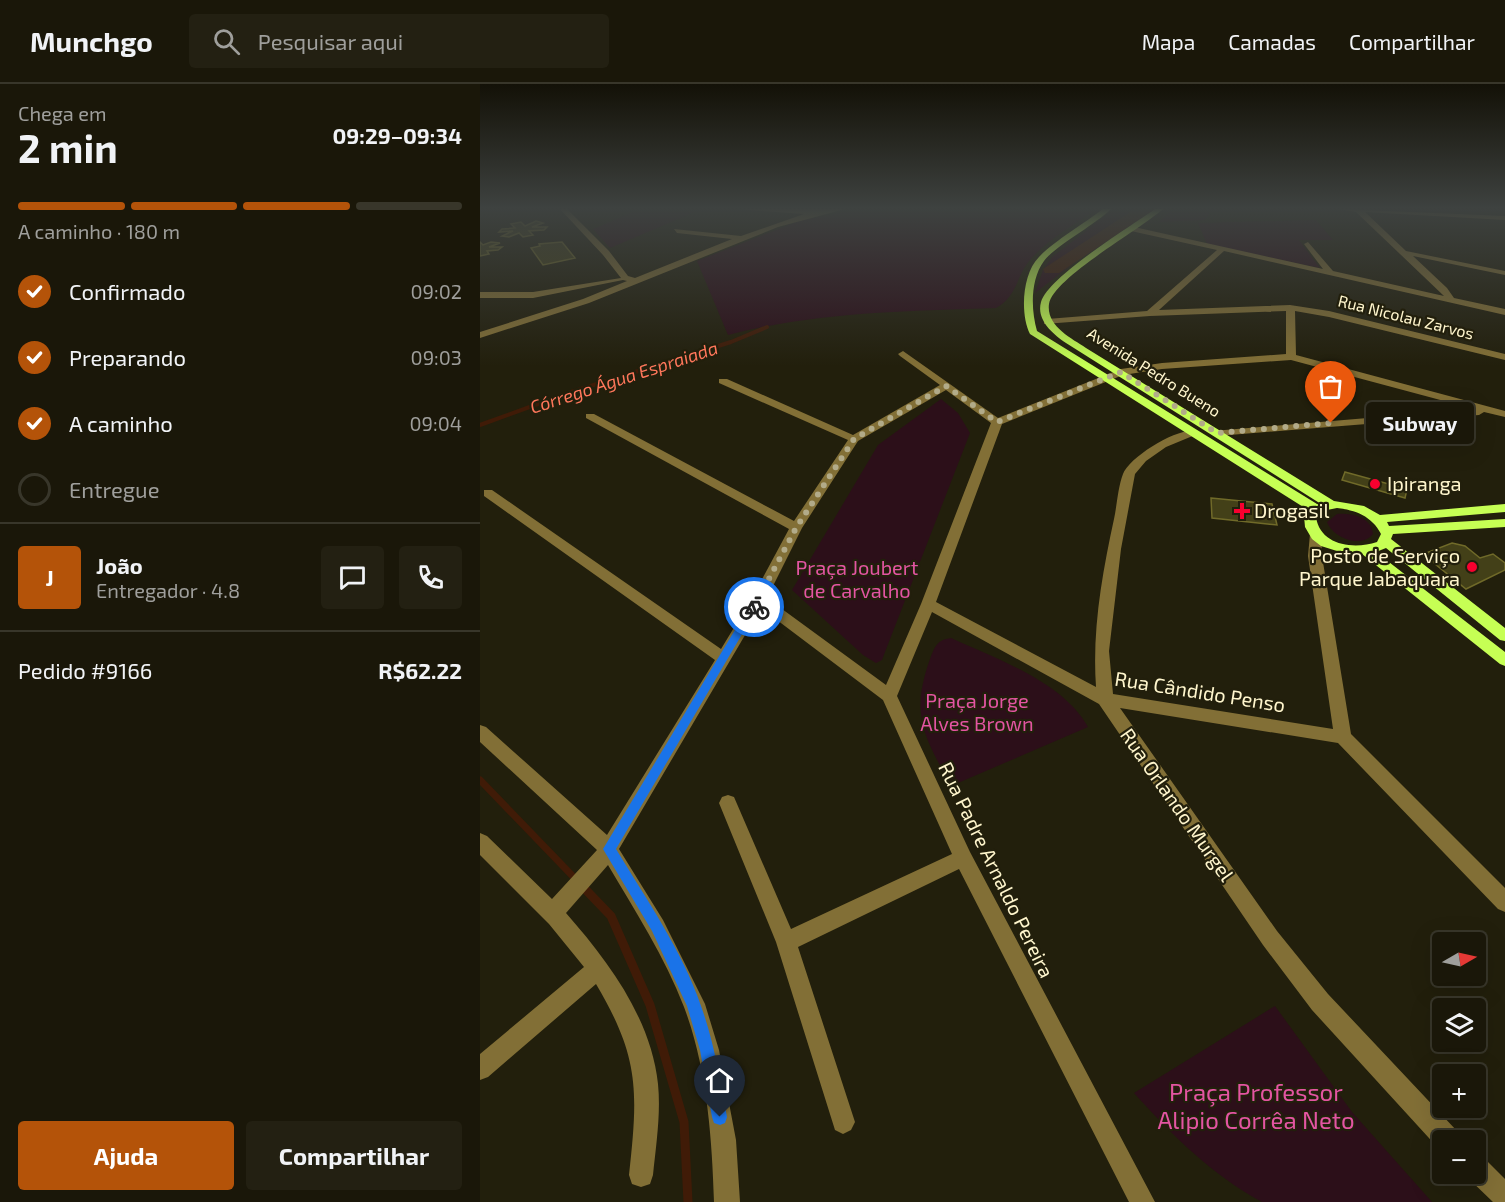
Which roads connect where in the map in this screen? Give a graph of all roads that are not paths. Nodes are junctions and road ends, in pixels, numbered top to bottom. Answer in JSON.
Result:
{"nodes":[{"id":1,"x":612,"y":261,"type":"edge"},
{"id":2,"x":686,"y":261,"type":"edge"},
{"id":3,"x":1040,"y":261,"type":"edge"},
{"id":4,"x":1087,"y":261,"type":"edge"},
{"id":5,"x":1208,"y":261,"type":"edge"},
{"id":6,"x":1277,"y":261,"type":"edge"},
{"id":7,"x":1321,"y":261,"type":"edge"},
{"id":8,"x":1415,"y":261,"type":"edge"},
{"id":9,"x":1447,"y":261,"type":"edge"},
{"id":10,"x":1330,"y":273,"type":"junction"},
{"id":11,"x":1505,"y":273,"type":"edge"},
{"id":12,"x":625,"y":278,"type":"junction"},
{"id":13,"x":638,"y":281,"type":"junction"},
{"id":14,"x":1444,"y":290,"type":"junction"},
{"id":15,"x":1424,"y":293,"type":"junction"},
{"id":16,"x":480,"y":295,"type":"edge"},
{"id":17,"x":1451,"y":300,"type":"junction"},
{"id":18,"x":1290,"y":308,"type":"junction"},
{"id":19,"x":1505,"y":312,"type":"edge"},
{"id":20,"x":1150,"y":313,"type":"junction"},
{"id":21,"x":1047,"y":322,"type":"junction"},
{"id":22,"x":480,"y":335,"type":"edge"},
{"id":23,"x":903,"y":354,"type":"dead end"},
{"id":24,"x":1291,"y":357,"type":"junction"},
{"id":25,"x":1505,"y":357,"type":"edge"},
{"id":26,"x":1121,"y":372,"type":"junction"},
{"id":27,"x":1104,"y":379,"type":"junction"},
{"id":28,"x":723,"y":381,"type":"dead end"},
{"id":29,"x":946,"y":386,"type":"junction"},
{"id":30,"x":1491,"y":411,"type":"junction"},
{"id":31,"x":1505,"y":414,"type":"edge"},
{"id":32,"x":590,"y":416,"type":"dead end"},
{"id":33,"x":997,"y":422,"type":"junction"},
{"id":34,"x":1191,"y":433,"type":"junction"},
{"id":35,"x":1217,"y":433,"type":"junction"},
{"id":36,"x":854,"y":439,"type":"junction"},
{"id":37,"x":488,"y":493,"type":"dead end"},
{"id":38,"x":1330,"y":504,"type":"junction"},
{"id":39,"x":1505,"y":508,"type":"edge"},
{"id":40,"x":1315,"y":509,"type":"junction"},
{"id":41,"x":1377,"y":519,"type":"junction"},
{"id":42,"x":1505,"y":523,"type":"edge"},
{"id":43,"x":796,"y":528,"type":"junction"},
{"id":44,"x":1316,"y":534,"type":"junction"},
{"id":45,"x":1386,"y":535,"type":"junction"},
{"id":46,"x":1332,"y":545,"type":"junction"},
{"id":47,"x":1367,"y":551,"type":"junction"},
{"id":48,"x":1316,"y":556,"type":"junction"},
{"id":49,"x":759,"y":599,"type":"junction"},
{"id":50,"x":928,"y":604,"type":"junction"},
{"id":51,"x":1505,"y":636,"type":"edge"},
{"id":52,"x":723,"y":658,"type":"junction"},
{"id":53,"x":1505,"y":660,"type":"edge"},
{"id":54,"x":889,"y":696,"type":"junction"},
{"id":55,"x":1105,"y":699,"type":"junction"},
{"id":56,"x":480,"y":732,"type":"edge"},
{"id":57,"x":1343,"y":736,"type":"junction"},
{"id":58,"x":728,"y":803,"type":"dead end"},
{"id":59,"x":480,"y":842,"type":"edge"},
{"id":60,"x":609,"y":849,"type":"junction"},
{"id":61,"x":963,"y":858,"type":"junction"},
{"id":62,"x":1505,"y":902,"type":"edge"},
{"id":63,"x":559,"y":906,"type":"junction"},
{"id":64,"x":786,"y":942,"type":"junction"},
{"id":65,"x":598,"y":969,"type":"junction"},
{"id":66,"x":480,"y":1069,"type":"edge"},
{"id":67,"x":843,"y":1122,"type":"dead end"},
{"id":68,"x":1439,"y":1130,"type":"edge"},
{"id":69,"x":641,"y":1175,"type":"dead end"},
{"id":70,"x":1486,"y":1178,"type":"edge"},
{"id":71,"x":1505,"y":1196,"type":"edge"},
{"id":72,"x":727,"y":1202,"type":"edge"},
{"id":73,"x":1142,"y":1202,"type":"edge"}],
"edges":[{"from":1,"to":12,"type":"street"},
{"from":2,"to":13,"type":"street"},
{"from":3,"to":27,"type":"main road","name":"Avenida Pedro Bueno"},
{"from":4,"to":21,"type":"main road"},
{"from":5,"to":20,"type":"street"},
{"from":6,"to":10,"type":"street"},
{"from":7,"to":10,"type":"street"},
{"from":8,"to":14,"type":"street"},
{"from":9,"to":11,"type":"street"},
{"from":10,"to":15,"type":"street"},
{"from":12,"to":13,"type":"street"},
{"from":12,"to":16,"type":"street"},
{"from":13,"to":22,"type":"street"},
{"from":14,"to":15,"type":"street"},
{"from":14,"to":17,"type":"street"},
{"from":15,"to":17,"type":"street"},
{"from":17,"to":19,"type":"street"},
{"from":18,"to":20,"type":"street","name":"Rua Nicolau Zarvos"},
{"from":18,"to":24,"type":"street"},
{"from":18,"to":25,"type":"street","name":"Rua Nicolau Zarvos"},
{"from":20,"to":21,"type":"street","name":"Rua Nicolau Zarvos"},
{"from":21,"to":26,"type":"main road","name":"Avenida Pedro Bueno"},
{"from":23,"to":29,"type":"street"},
{"from":24,"to":26,"type":"street"},
{"from":24,"to":30,"type":"street"},
{"from":26,"to":27,"type":"street"},
{"from":26,"to":35,"type":"main road","name":"Avenida Pedro Bueno"},
{"from":27,"to":33,"type":"street"},
{"from":27,"to":34,"type":"main road","name":"Avenida Pedro Bueno"},
{"from":28,"to":36,"type":"street"},
{"from":29,"to":33,"type":"street"},
{"from":29,"to":36,"type":"street"},
{"from":30,"to":31,"type":"street"},
{"from":30,"to":35,"type":"street"},
{"from":32,"to":43,"type":"street"},
{"from":33,"to":50,"type":"street"},
{"from":34,"to":40,"type":"main road","name":"Avenida Pedro Bueno"},
{"from":34,"to":55,"type":"street","name":"Rua Orlando Murgel"},
{"from":35,"to":38,"type":"main road","name":"Avenida Pedro Bueno"},
{"from":36,"to":43,"type":"street"},
{"from":37,"to":52,"type":"street"},
{"from":38,"to":40,"type":"main road"},
{"from":38,"to":41,"type":"main road"},
{"from":39,"to":41,"type":"main road"},
{"from":40,"to":44,"type":"main road"},
{"from":41,"to":45,"type":"main road"},
{"from":42,"to":45,"type":"main road"},
{"from":43,"to":49,"type":"street"},
{"from":44,"to":46,"type":"main road"},
{"from":44,"to":48,"type":"street"},
{"from":45,"to":47,"type":"main road"},
{"from":45,"to":51,"type":"main road"},
{"from":46,"to":47,"type":"main road"},
{"from":46,"to":48,"type":"street"},
{"from":47,"to":53,"type":"main road"},
{"from":48,"to":57,"type":"street"},
{"from":49,"to":52,"type":"street"},
{"from":49,"to":54,"type":"street"},
{"from":50,"to":54,"type":"street"},
{"from":50,"to":55,"type":"street","name":"Rua Cândido Penso"},
{"from":52,"to":60,"type":"street"},
{"from":54,"to":61,"type":"street","name":"Rua Padre Arnaldo Pereira"},
{"from":55,"to":57,"type":"street","name":"Rua Cândido Penso"},
{"from":55,"to":68,"type":"street","name":"Rua Orlando Murgel"},
{"from":56,"to":60,"type":"street"},
{"from":57,"to":62,"type":"street"},
{"from":58,"to":64,"type":"street"},
{"from":59,"to":63,"type":"street"},
{"from":60,"to":63,"type":"street"},
{"from":60,"to":72,"type":"street"},
{"from":61,"to":64,"type":"street"},
{"from":61,"to":73,"type":"street","name":"Rua Padre Arnaldo Pereira"},
{"from":63,"to":65,"type":"street"},
{"from":64,"to":67,"type":"street"},
{"from":65,"to":66,"type":"street"},
{"from":65,"to":69,"type":"street"},
{"from":70,"to":71,"type":"street"}]}
